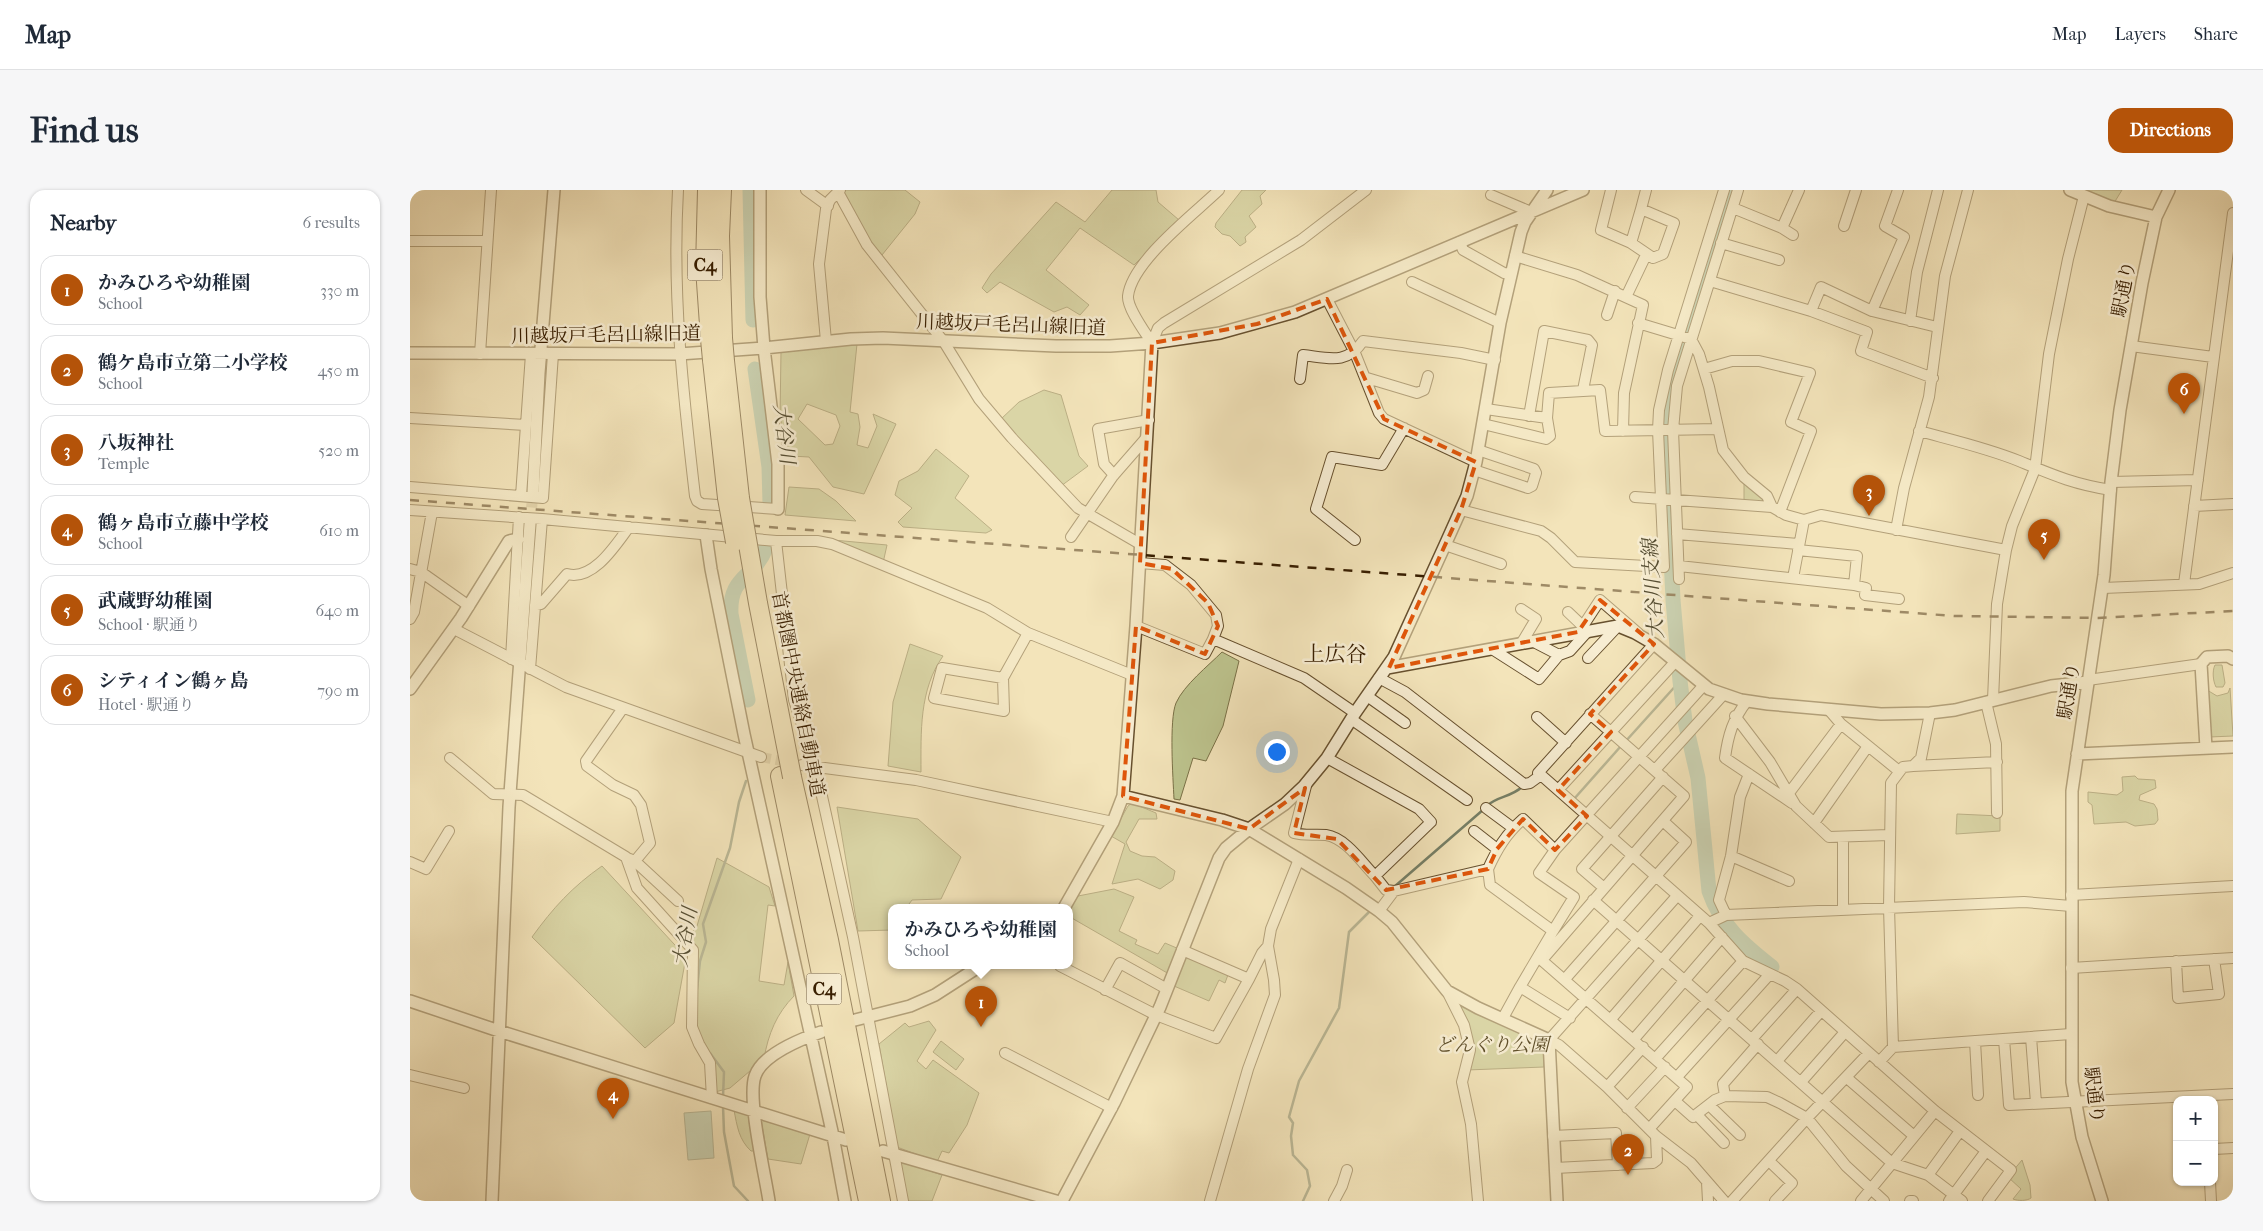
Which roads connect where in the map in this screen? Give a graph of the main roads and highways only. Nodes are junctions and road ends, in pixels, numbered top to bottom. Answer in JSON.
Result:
{"nodes":[{"id":1,"x":707,"y":190,"type":"edge"},
{"id":2,"x":722,"y":190,"type":"edge"},
{"id":3,"x":716,"y":339,"type":"junction"},
{"id":4,"x":791,"y":773,"type":"junction"},
{"id":5,"x":868,"y":1201,"type":"edge"},
{"id":6,"x":881,"y":1201,"type":"edge"}],
"edges":[{"from":1,"to":3,"type":"highway","name":"首都圏中央連絡自動車道","number":"C4"},
{"from":2,"to":3,"type":"highway","name":"首都圏中央連絡自動車道","number":"C4"},
{"from":3,"to":4,"type":"highway","name":"首都圏中央連絡自動車道","number":"C4","bridge":true},
{"from":4,"to":5,"type":"highway","name":"首都圏中央連絡自動車道","number":"C4"},
{"from":4,"to":6,"type":"highway","name":"首都圏中央連絡自動車道","number":"C4"}]}
